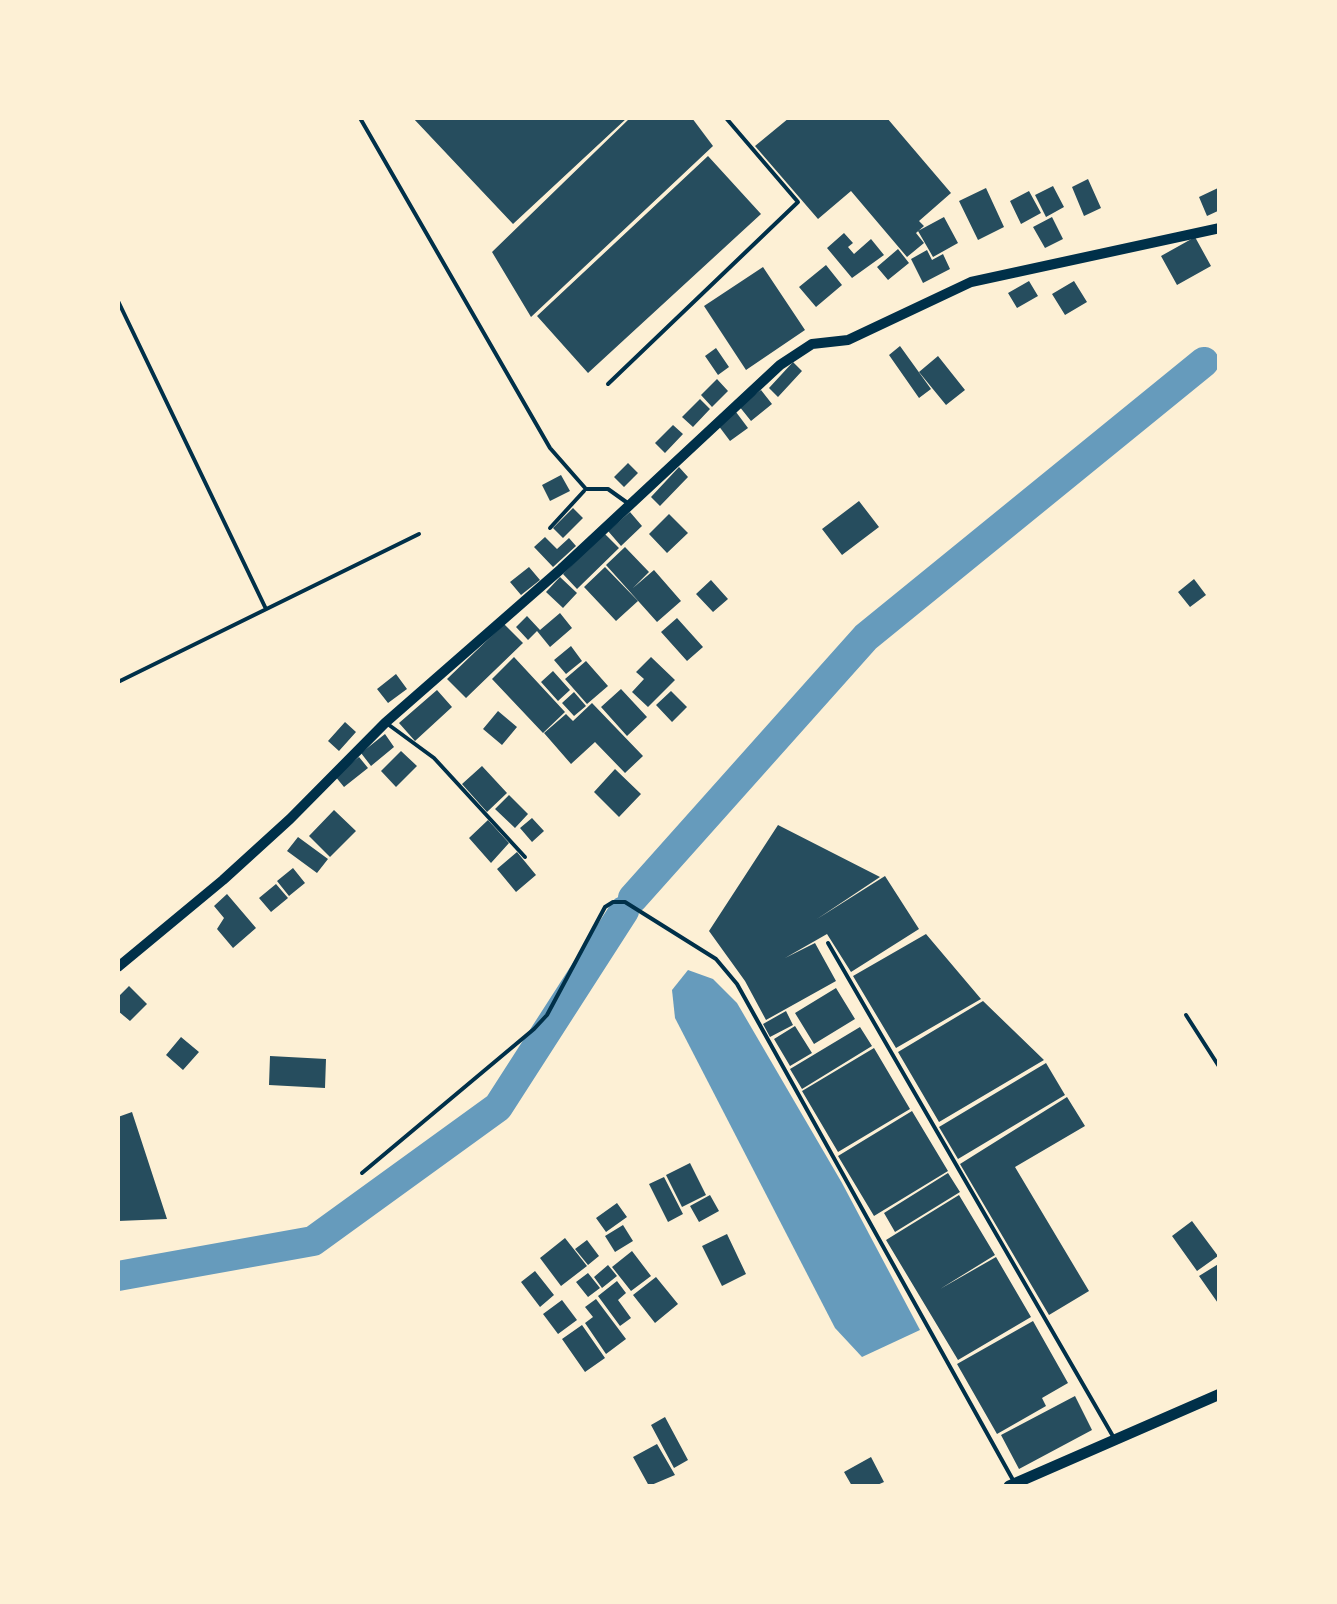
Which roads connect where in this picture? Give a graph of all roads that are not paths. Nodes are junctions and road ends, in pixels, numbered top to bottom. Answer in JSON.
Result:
{"nodes":[{"id":1,"x":360,"y":118,"type":"edge"},
{"id":2,"x":726,"y":118,"type":"edge"},
{"id":3,"x":1220,"y":228,"type":"edge"},
{"id":4,"x":118,"y":301,"type":"edge"},
{"id":5,"x":608,"y":384,"type":"dead end"},
{"id":6,"x":586,"y":489,"type":"junction"},
{"id":7,"x":630,"y":504,"type":"junction"},
{"id":8,"x":550,"y":528,"type":"dead end"},
{"id":9,"x":418,"y":534,"type":"dead end"},
{"id":10,"x":266,"y":609,"type":"junction"},
{"id":11,"x":118,"y":682,"type":"edge"},
{"id":12,"x":385,"y":723,"type":"junction"},
{"id":13,"x":525,"y":857,"type":"dead end"},
{"id":14,"x":828,"y":943,"type":"dead end"},
{"id":15,"x":118,"y":967,"type":"edge"},
{"id":16,"x":1186,"y":1015,"type":"dead end"},
{"id":17,"x":1220,"y":1068,"type":"edge"},
{"id":18,"x":362,"y":1173,"type":"dead end"},
{"id":19,"x":1220,"y":1394,"type":"edge"},
{"id":20,"x":1116,"y":1442,"type":"junction"},
{"id":21,"x":1012,"y":1485,"type":"edge"}],
"edges":[{"from":1,"to":6,"type":"lane"},
{"from":2,"to":5,"type":"lane"},
{"from":3,"to":7,"type":"street"},
{"from":4,"to":10,"type":"lane"},
{"from":6,"to":7,"type":"lane"},
{"from":6,"to":8,"type":"lane"},
{"from":7,"to":12,"type":"street"},
{"from":9,"to":10,"type":"lane"},
{"from":10,"to":11,"type":"lane"},
{"from":12,"to":13,"type":"lane"},
{"from":12,"to":15,"type":"street"},
{"from":14,"to":20,"type":"lane"},
{"from":16,"to":17,"type":"lane"},
{"from":18,"to":21,"type":"lane"},
{"from":19,"to":20,"type":"main road"},
{"from":20,"to":21,"type":"main road"}]}
